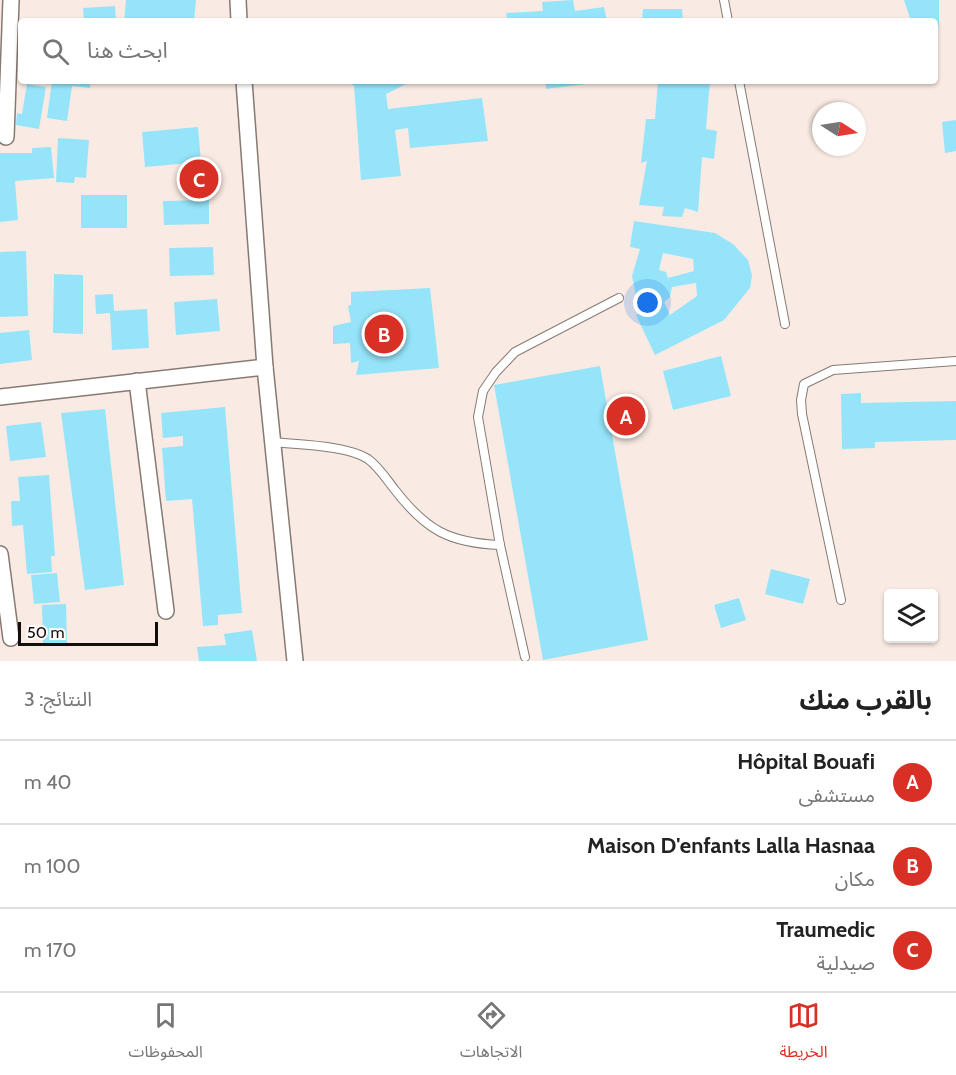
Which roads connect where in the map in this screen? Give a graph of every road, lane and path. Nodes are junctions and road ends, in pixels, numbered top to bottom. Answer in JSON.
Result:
{"nodes":[{"id":1,"x":11,"y":0,"type":"edge"},
{"id":2,"x":238,"y":0,"type":"edge"},
{"id":3,"x":724,"y":0,"type":"edge"},
{"id":4,"x":239,"y":18,"type":"edge"},
{"id":5,"x":727,"y":18,"type":"edge"},
{"id":6,"x":244,"y":84,"type":"edge"},
{"id":7,"x":740,"y":84,"type":"edge"},
{"id":8,"x":6,"y":137,"type":"dead end"},
{"id":9,"x":619,"y":298,"type":"dead end"},
{"id":10,"x":785,"y":324,"type":"dead end"},
{"id":11,"x":956,"y":361,"type":"edge"},
{"id":12,"x":265,"y":367,"type":"junction"},
{"id":13,"x":137,"y":381,"type":"junction"},
{"id":14,"x":0,"y":398,"type":"edge"},
{"id":15,"x":273,"y":442,"type":"junction"},
{"id":16,"x":500,"y":545,"type":"junction"},
{"id":17,"x":0,"y":554,"type":"edge"},
{"id":18,"x":841,"y":600,"type":"dead end"},
{"id":19,"x":166,"y":611,"type":"dead end"},
{"id":20,"x":11,"y":638,"type":"dead end"},
{"id":21,"x":525,"y":657,"type":"dead end"},
{"id":22,"x":295,"y":661,"type":"edge"}],
"edges":[{"from":1,"to":8,"type":"street"},
{"from":2,"to":4,"type":"street"},
{"from":3,"to":5,"type":"lane"},
{"from":6,"to":12,"type":"street"},
{"from":7,"to":10,"type":"lane"},
{"from":9,"to":16,"type":"lane"},
{"from":11,"to":18,"type":"lane"},
{"from":12,"to":13,"type":"street"},
{"from":12,"to":15,"type":"street"},
{"from":13,"to":14,"type":"street"},
{"from":13,"to":19,"type":"street"},
{"from":15,"to":16,"type":"lane"},
{"from":15,"to":22,"type":"street"},
{"from":16,"to":21,"type":"lane"},
{"from":17,"to":20,"type":"street"}]}
